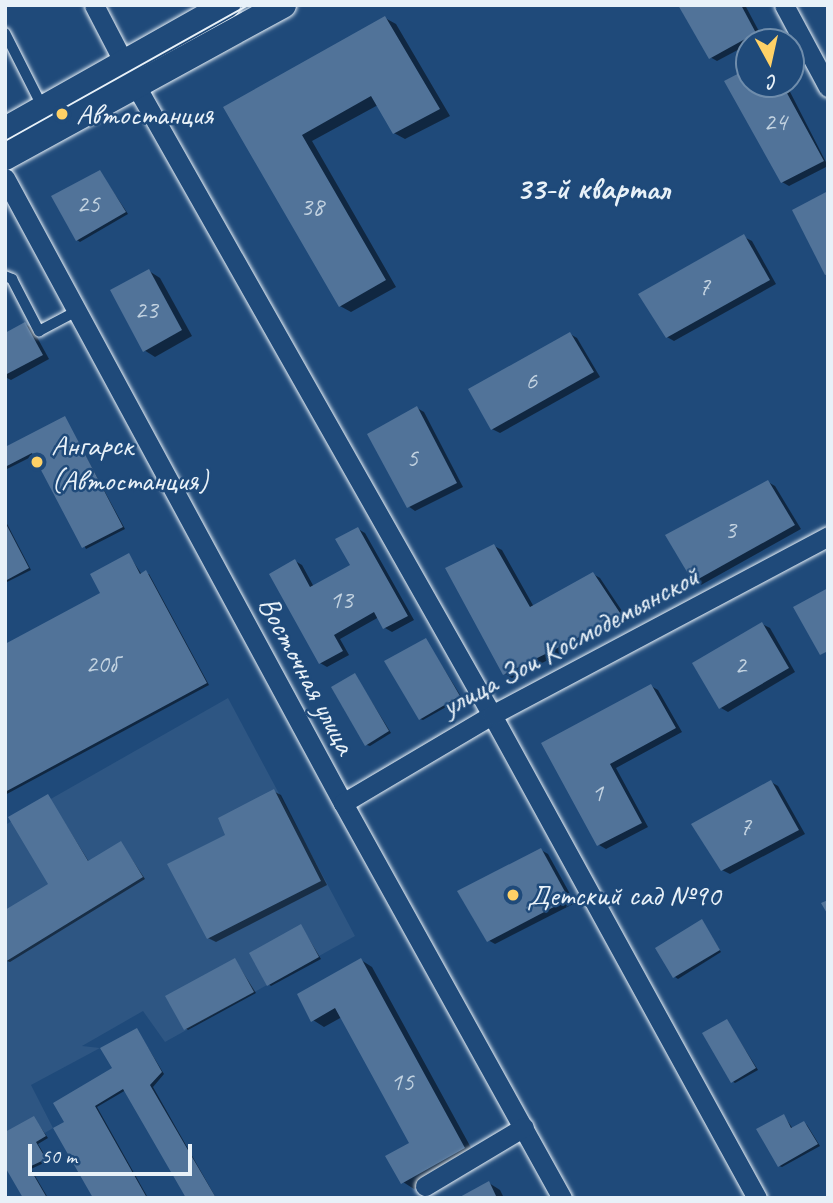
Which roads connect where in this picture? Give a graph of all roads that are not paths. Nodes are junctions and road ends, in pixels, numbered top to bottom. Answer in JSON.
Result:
{"nodes":[{"id":1,"x":94,"y":5,"type":"edge"},
{"id":2,"x":227,"y":5,"type":"edge"},
{"id":3,"x":283,"y":5,"type":"edge"},
{"id":4,"x":784,"y":5,"type":"edge"},
{"id":5,"x":5,"y":33,"type":"edge"},
{"id":6,"x":123,"y":62,"type":"junction"},
{"id":7,"x":136,"y":86,"type":"junction"},
{"id":8,"x":828,"y":87,"type":"edge"},
{"id":9,"x":43,"y":108,"type":"junction"},
{"id":10,"x":5,"y":130,"type":"edge"},
{"id":11,"x":38,"y":139,"type":"junction"},
{"id":12,"x":5,"y":157,"type":"edge"},
{"id":13,"x":5,"y":178,"type":"edge"},
{"id":14,"x":5,"y":276,"type":"edge"},
{"id":15,"x":77,"y":311,"type":"junction"},
{"id":16,"x":828,"y":536,"type":"edge"},
{"id":17,"x":492,"y":715,"type":"junction"},
{"id":18,"x":343,"y":803,"type":"junction"},
{"id":19,"x":524,"y":1127,"type":"junction"},
{"id":20,"x":425,"y":1186,"type":"dead end"},
{"id":21,"x":562,"y":1198,"type":"edge"},
{"id":22,"x":757,"y":1198,"type":"edge"}],
"edges":[{"from":1,"to":6,"type":"street"},
{"from":2,"to":6,"type":"street"},
{"from":3,"to":7,"type":"street"},
{"from":4,"to":8,"type":"street"},
{"from":5,"to":9,"type":"lane"},
{"from":6,"to":7,"type":"street"},
{"from":6,"to":9,"type":"street"},
{"from":7,"to":11,"type":"street"},
{"from":7,"to":17,"type":"street"},
{"from":9,"to":10,"type":"street"},
{"from":9,"to":11,"type":"street"},
{"from":11,"to":12,"type":"street"},
{"from":13,"to":15,"type":"street","name":"Восточная улица"},
{"from":14,"to":15,"type":"lane"},
{"from":15,"to":18,"type":"street","name":"Восточная улица"},
{"from":16,"to":17,"type":"street","name":"улица Зои Космодемьянской"},
{"from":17,"to":18,"type":"street","name":"улица Зои Космодемьянской"},
{"from":17,"to":22,"type":"street"},
{"from":18,"to":19,"type":"street","name":"Восточная улица"},
{"from":19,"to":20,"type":"street"},
{"from":19,"to":21,"type":"street","name":"Восточная улица"}]}
